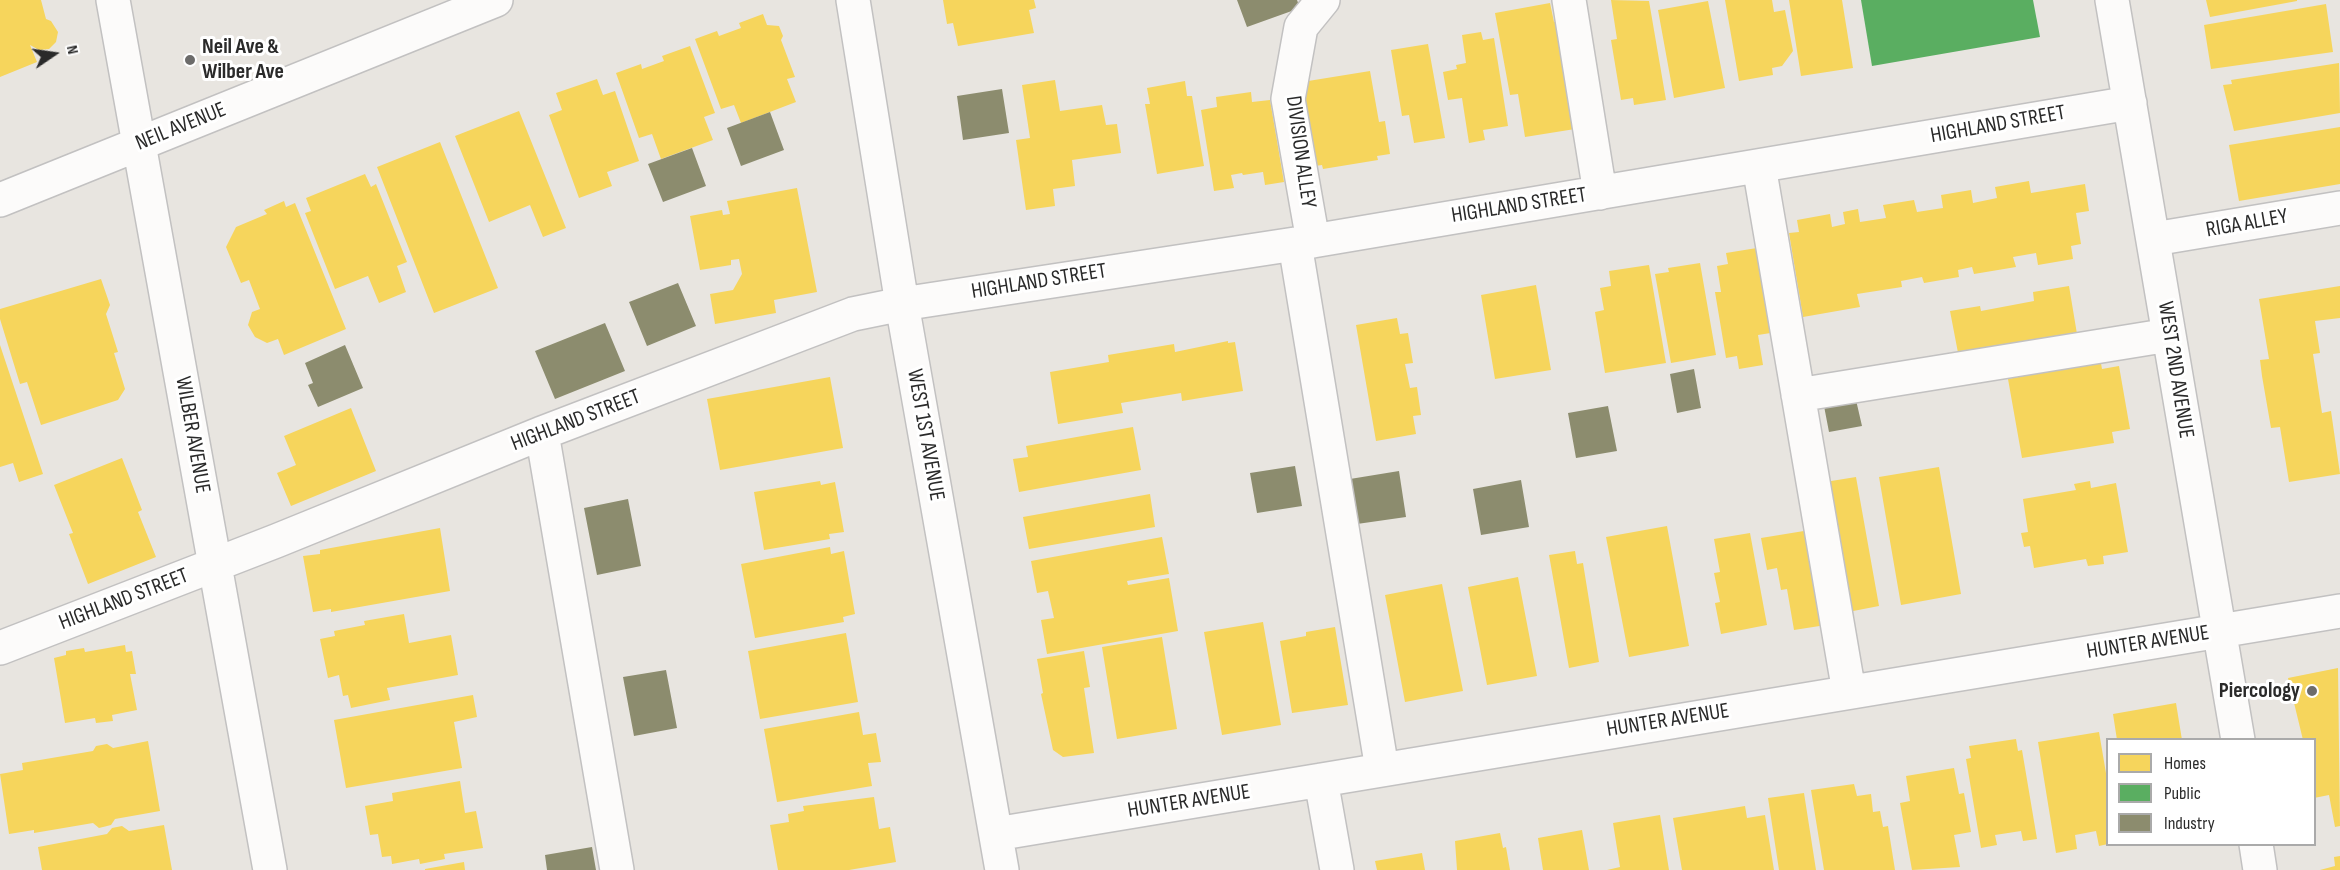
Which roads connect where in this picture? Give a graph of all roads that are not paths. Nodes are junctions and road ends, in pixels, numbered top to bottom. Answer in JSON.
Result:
{"nodes":[{"id":1,"x":113,"y":0,"type":"edge"},
{"id":2,"x":496,"y":0,"type":"edge"},
{"id":3,"x":853,"y":0,"type":"edge"},
{"id":4,"x":1323,"y":0,"type":"edge"},
{"id":5,"x":1569,"y":0,"type":"edge"},
{"id":6,"x":2112,"y":0,"type":"edge"},
{"id":7,"x":2130,"y":103,"type":"junction"},
{"id":8,"x":139,"y":144,"type":"junction"},
{"id":9,"x":1759,"y":166,"type":"junction"},
{"id":10,"x":1600,"y":193,"type":"junction"},
{"id":11,"x":0,"y":200,"type":"edge"},
{"id":12,"x":2340,"y":208,"type":"edge"},
{"id":13,"x":2154,"y":239,"type":"junction"},
{"id":14,"x":1304,"y":242,"type":"junction"},
{"id":15,"x":902,"y":304,"type":"junction"},
{"id":16,"x":2169,"y":334,"type":"junction"},
{"id":17,"x":1798,"y":395,"type":"junction"},
{"id":18,"x":542,"y":433,"type":"junction"},
{"id":19,"x":215,"y":564,"type":"junction"},
{"id":20,"x":2340,"y":611,"type":"edge"},
{"id":21,"x":2220,"y":631,"type":"junction"},
{"id":22,"x":0,"y":648,"type":"edge"},
{"id":23,"x":1849,"y":692,"type":"junction"},
{"id":24,"x":2238,"y":738,"type":"edge"},
{"id":25,"x":1382,"y":769,"type":"junction"},
{"id":26,"x":1321,"y":780,"type":"junction"},
{"id":27,"x":996,"y":834,"type":"junction"},
{"id":28,"x":2256,"y":846,"type":"edge"},
{"id":29,"x":270,"y":870,"type":"edge"},
{"id":30,"x":617,"y":870,"type":"edge"},
{"id":31,"x":1002,"y":870,"type":"edge"},
{"id":32,"x":1337,"y":870,"type":"edge"},
{"id":33,"x":2260,"y":870,"type":"edge"}],
"edges":[{"from":1,"to":8,"type":"street","name":"WILBER AVENUE"},
{"from":2,"to":8,"type":"street","name":"NEIL AVENUE"},
{"from":3,"to":15,"type":"street","name":"WEST 1ST AVENUE"},
{"from":4,"to":14,"type":"street","name":"DIVISION ALLEY"},
{"from":5,"to":10,"type":"street"},
{"from":6,"to":7,"type":"street","name":"WEST 2ND AVENUE"},
{"from":7,"to":9,"type":"street","name":"HIGHLAND STREET"},
{"from":7,"to":13,"type":"street","name":"WEST 2ND AVENUE"},
{"from":8,"to":11,"type":"street","name":"NEIL AVENUE"},
{"from":8,"to":19,"type":"street","name":"WILBER AVENUE"},
{"from":9,"to":10,"type":"street","name":"HIGHLAND STREET"},
{"from":9,"to":17,"type":"street"},
{"from":10,"to":14,"type":"street","name":"HIGHLAND STREET"},
{"from":12,"to":13,"type":"street","name":"RIGA ALLEY"},
{"from":13,"to":16,"type":"street","name":"WEST 2ND AVENUE"},
{"from":14,"to":15,"type":"street","name":"HIGHLAND STREET"},
{"from":14,"to":25,"type":"street","name":"DIVISION ALLEY"},
{"from":15,"to":18,"type":"street","name":"HIGHLAND STREET"},
{"from":15,"to":27,"type":"street","name":"WEST 1ST AVENUE"},
{"from":16,"to":17,"type":"street"},
{"from":16,"to":21,"type":"street","name":"WEST 2ND AVENUE"},
{"from":17,"to":23,"type":"street"},
{"from":18,"to":19,"type":"street","name":"HIGHLAND STREET"},
{"from":18,"to":30,"type":"street"},
{"from":19,"to":22,"type":"street","name":"HIGHLAND STREET"},
{"from":19,"to":29,"type":"street","name":"WILBER AVENUE"},
{"from":20,"to":21,"type":"street","name":"HUNTER AVENUE"},
{"from":21,"to":23,"type":"street","name":"HUNTER AVENUE"},
{"from":21,"to":24,"type":"street","name":"WEST 2ND AVENUE"},
{"from":23,"to":25,"type":"street","name":"HUNTER AVENUE"},
{"from":25,"to":26,"type":"street","name":"HUNTER AVENUE"},
{"from":26,"to":27,"type":"street","name":"HUNTER AVENUE"},
{"from":26,"to":32,"type":"street"},
{"from":27,"to":31,"type":"street","name":"WEST 1ST AVENUE"},
{"from":28,"to":33,"type":"street"}]}
